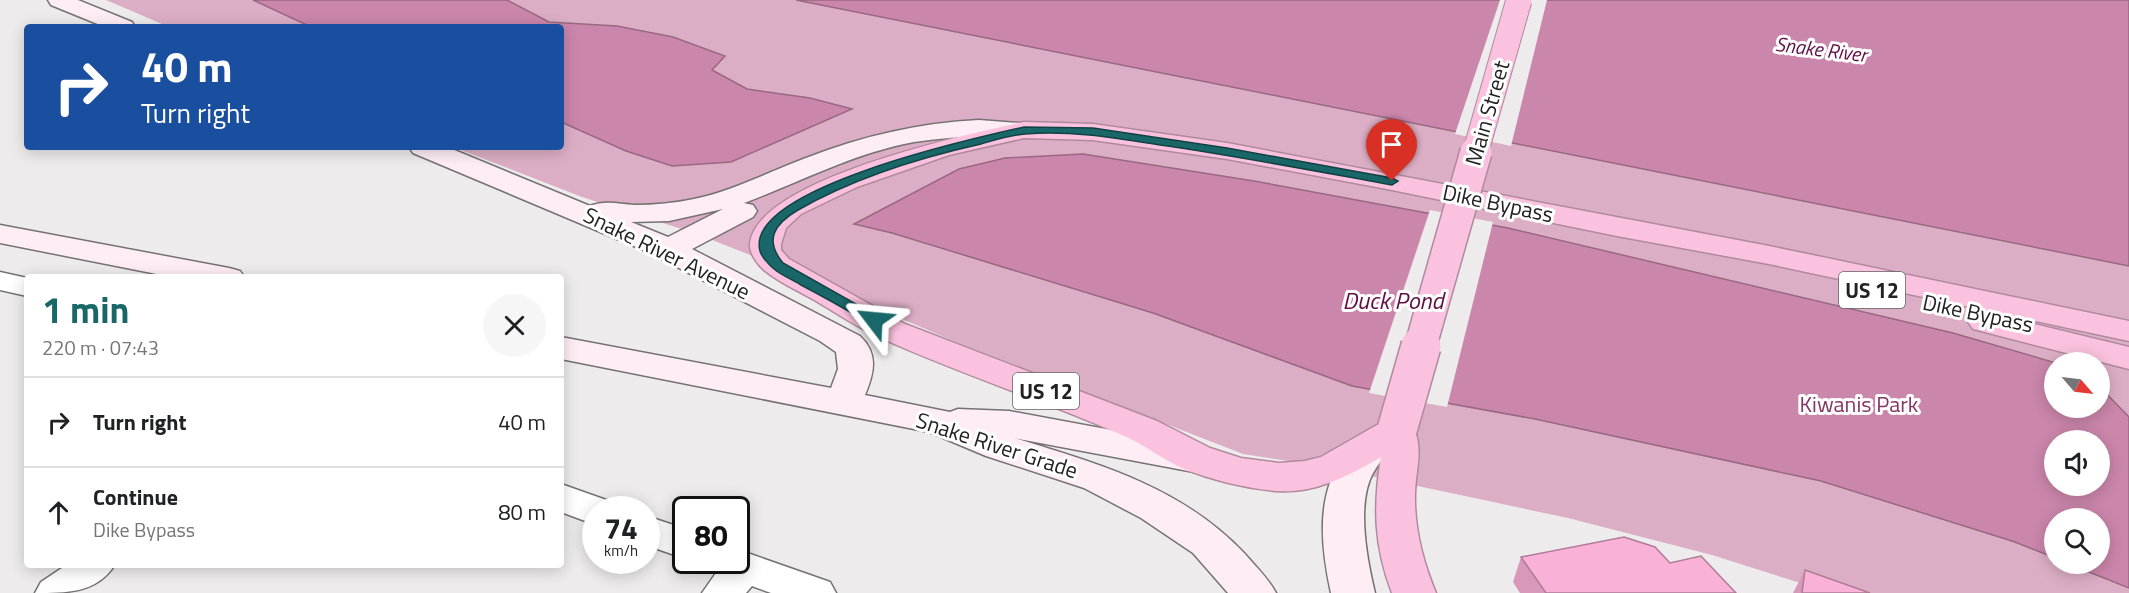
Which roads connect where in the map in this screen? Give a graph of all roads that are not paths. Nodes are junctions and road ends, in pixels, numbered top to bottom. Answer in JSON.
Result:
{"nodes":[{"id":1,"x":59,"y":0,"type":"edge"},
{"id":2,"x":1519,"y":0,"type":"edge"},
{"id":3,"x":117,"y":24,"type":"edge"},
{"id":4,"x":1024,"y":130,"type":"junction"},
{"id":5,"x":430,"y":150,"type":"edge"},
{"id":6,"x":555,"y":200,"type":"junction"},
{"id":7,"x":1617,"y":227,"type":"junction"},
{"id":8,"x":0,"y":234,"type":"edge"},
{"id":9,"x":669,"y":249,"type":"junction"},
{"id":10,"x":1771,"y":268,"type":"junction"},
{"id":11,"x":208,"y":274,"type":"edge"},
{"id":12,"x":0,"y":282,"type":"edge"},
{"id":13,"x":24,"y":286,"type":"edge"},
{"id":14,"x":893,"y":331,"type":"junction"},
{"id":15,"x":2129,"y":331,"type":"edge"},
{"id":16,"x":2129,"y":347,"type":"edge"},
{"id":17,"x":564,"y":349,"type":"edge"},
{"id":18,"x":2129,"y":358,"type":"edge"},
{"id":19,"x":843,"y":403,"type":"junction"},
{"id":20,"x":938,"y":421,"type":"junction"},
{"id":21,"x":1385,"y":438,"type":"junction"},
{"id":22,"x":1196,"y":458,"type":"junction"},
{"id":23,"x":564,"y":498,"type":"edge"},
{"id":24,"x":582,"y":505,"type":"edge"},
{"id":25,"x":91,"y":568,"type":"edge"},
{"id":26,"x":731,"y":574,"type":"edge"},
{"id":27,"x":55,"y":593,"type":"edge"},
{"id":28,"x":816,"y":593,"type":"edge"},
{"id":29,"x":1254,"y":593,"type":"edge"},
{"id":30,"x":1353,"y":593,"type":"edge"},
{"id":31,"x":1414,"y":593,"type":"edge"}],
"edges":[{"from":1,"to":3,"type":"main road"},
{"from":2,"to":21,"type":"highway","name":"Main Street","bridge":true},
{"from":4,"to":6,"type":"main road"},
{"from":4,"to":7,"type":"highway","name":"Dike Bypass","number":"US 12"},
{"from":4,"to":9,"type":"main road"},
{"from":4,"to":14,"type":"highway","number":"US 12"},
{"from":5,"to":6,"type":"main road","name":"Snake River Avenue"},
{"from":6,"to":9,"type":"main road","name":"Snake River Avenue"},
{"from":7,"to":10,"type":"highway","name":"Dike Bypass","number":"US 12"},
{"from":7,"to":15,"type":"highway","name":"Dike Bypass","number":"US 12"},
{"from":8,"to":11,"type":"main road"},
{"from":9,"to":14,"type":"main road","number":"US 12"},
{"from":9,"to":19,"type":"main road","name":"Snake River Avenue"},
{"from":10,"to":16,"type":"highway","name":"Dike Bypass","number":"US 12"},
{"from":10,"to":18,"type":"highway"},
{"from":12,"to":13,"type":"street"},
{"from":14,"to":22,"type":"highway","number":"US 12"},
{"from":17,"to":19,"type":"main road","name":"Snake River Grade"},
{"from":19,"to":20,"type":"main road","name":"Snake River Grade"},
{"from":20,"to":22,"type":"main road"},
{"from":20,"to":29,"type":"main road","name":"Snake River Grade"},
{"from":21,"to":22,"type":"highway","number":"US 12"},
{"from":21,"to":30,"type":"main road","name":"Main Street"},
{"from":21,"to":31,"type":"highway"},
{"from":23,"to":24,"type":"street"},
{"from":25,"to":27,"type":"street"},
{"from":26,"to":28,"type":"street"}]}
